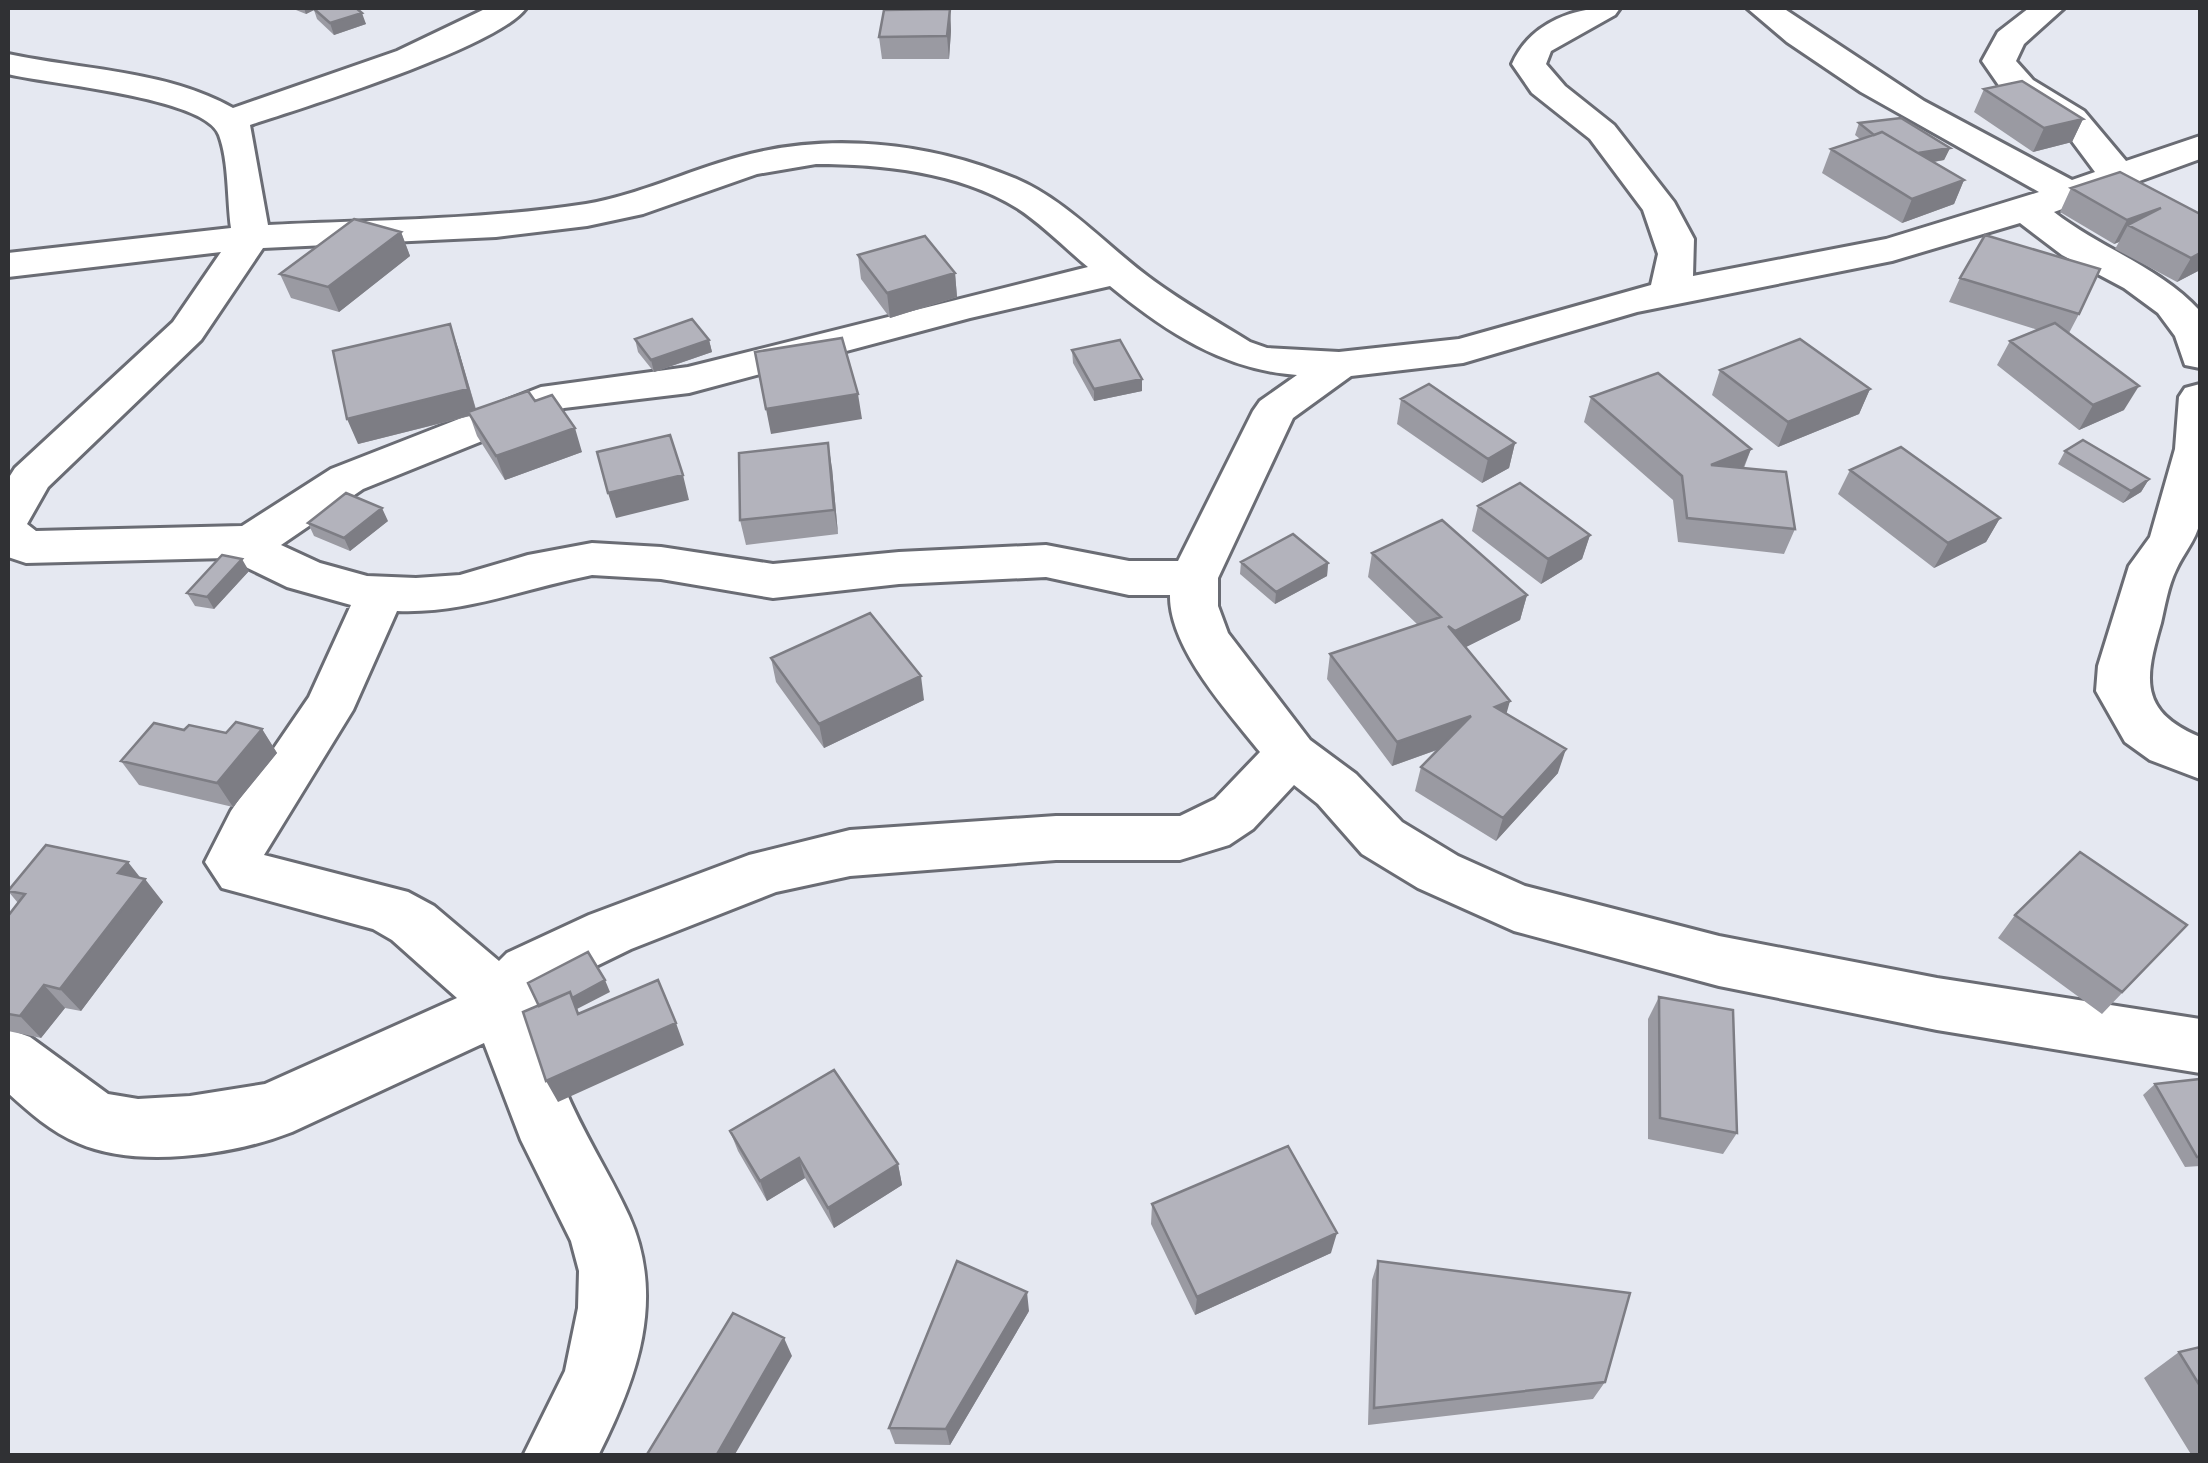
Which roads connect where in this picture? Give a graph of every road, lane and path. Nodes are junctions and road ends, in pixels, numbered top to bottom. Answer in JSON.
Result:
{"nodes":[{"id":1,"x":510,"y":8,"type":"edge"},
{"id":2,"x":1604,"y":8,"type":"edge"},
{"id":3,"x":1763,"y":8,"type":"edge"},
{"id":4,"x":2048,"y":8,"type":"edge"},
{"id":5,"x":8,"y":64,"type":"edge"},
{"id":6,"x":79,"y":78,"type":"junction"},
{"id":7,"x":8,"y":94,"type":"edge"},
{"id":8,"x":229,"y":120,"type":"junction"},
{"id":9,"x":2199,"y":148,"type":"edge"},
{"id":10,"x":2123,"y":175,"type":"junction"},
{"id":11,"x":2071,"y":194,"type":"junction"},
{"id":12,"x":2026,"y":210,"type":"junction"},
{"id":13,"x":251,"y":238,"type":"junction"},
{"id":14,"x":8,"y":265,"type":"edge"},
{"id":15,"x":1118,"y":272,"type":"junction"},
{"id":16,"x":1678,"y":291,"type":"junction"},
{"id":17,"x":2200,"y":356,"type":"edge"},
{"id":18,"x":1339,"y":365,"type":"junction"},
{"id":19,"x":2200,"y":397,"type":"edge"},
{"id":20,"x":12,"y":537,"type":"edge"},
{"id":21,"x":239,"y":545,"type":"junction"},
{"id":22,"x":1194,"y":578,"type":"junction"},
{"id":23,"x":380,"y":593,"type":"junction"},
{"id":24,"x":1291,"y":754,"type":"junction"},
{"id":25,"x":2200,"y":760,"type":"edge"},
{"id":26,"x":506,"y":1004,"type":"junction"},
{"id":27,"x":2200,"y":1046,"type":"edge"},
{"id":28,"x":8,"y":1056,"type":"edge"},
{"id":29,"x":559,"y":1456,"type":"edge"}],
"edges":[{"from":1,"to":8,"type":"street"},
{"from":2,"to":16,"type":"street"},
{"from":3,"to":11,"type":"street"},
{"from":4,"to":10,"type":"street"},
{"from":5,"to":6,"type":"street"},
{"from":6,"to":7,"type":"street"},
{"from":6,"to":8,"type":"street"},
{"from":8,"to":13,"type":"street"},
{"from":9,"to":10,"type":"street"},
{"from":10,"to":11,"type":"street"},
{"from":11,"to":12,"type":"street"},
{"from":12,"to":16,"type":"street"},
{"from":12,"to":17,"type":"street"},
{"from":13,"to":14,"type":"street"},
{"from":13,"to":15,"type":"street"},
{"from":13,"to":20,"type":"street"},
{"from":15,"to":18,"type":"street"},
{"from":15,"to":21,"type":"street"},
{"from":16,"to":18,"type":"street"},
{"from":18,"to":22,"type":"street"},
{"from":19,"to":25,"type":"street"},
{"from":20,"to":21,"type":"street"},
{"from":21,"to":23,"type":"street"},
{"from":22,"to":23,"type":"street"},
{"from":22,"to":24,"type":"street"},
{"from":23,"to":26,"type":"street"},
{"from":24,"to":26,"type":"street"},
{"from":24,"to":27,"type":"street"},
{"from":26,"to":28,"type":"street"},
{"from":26,"to":29,"type":"street"}]}
